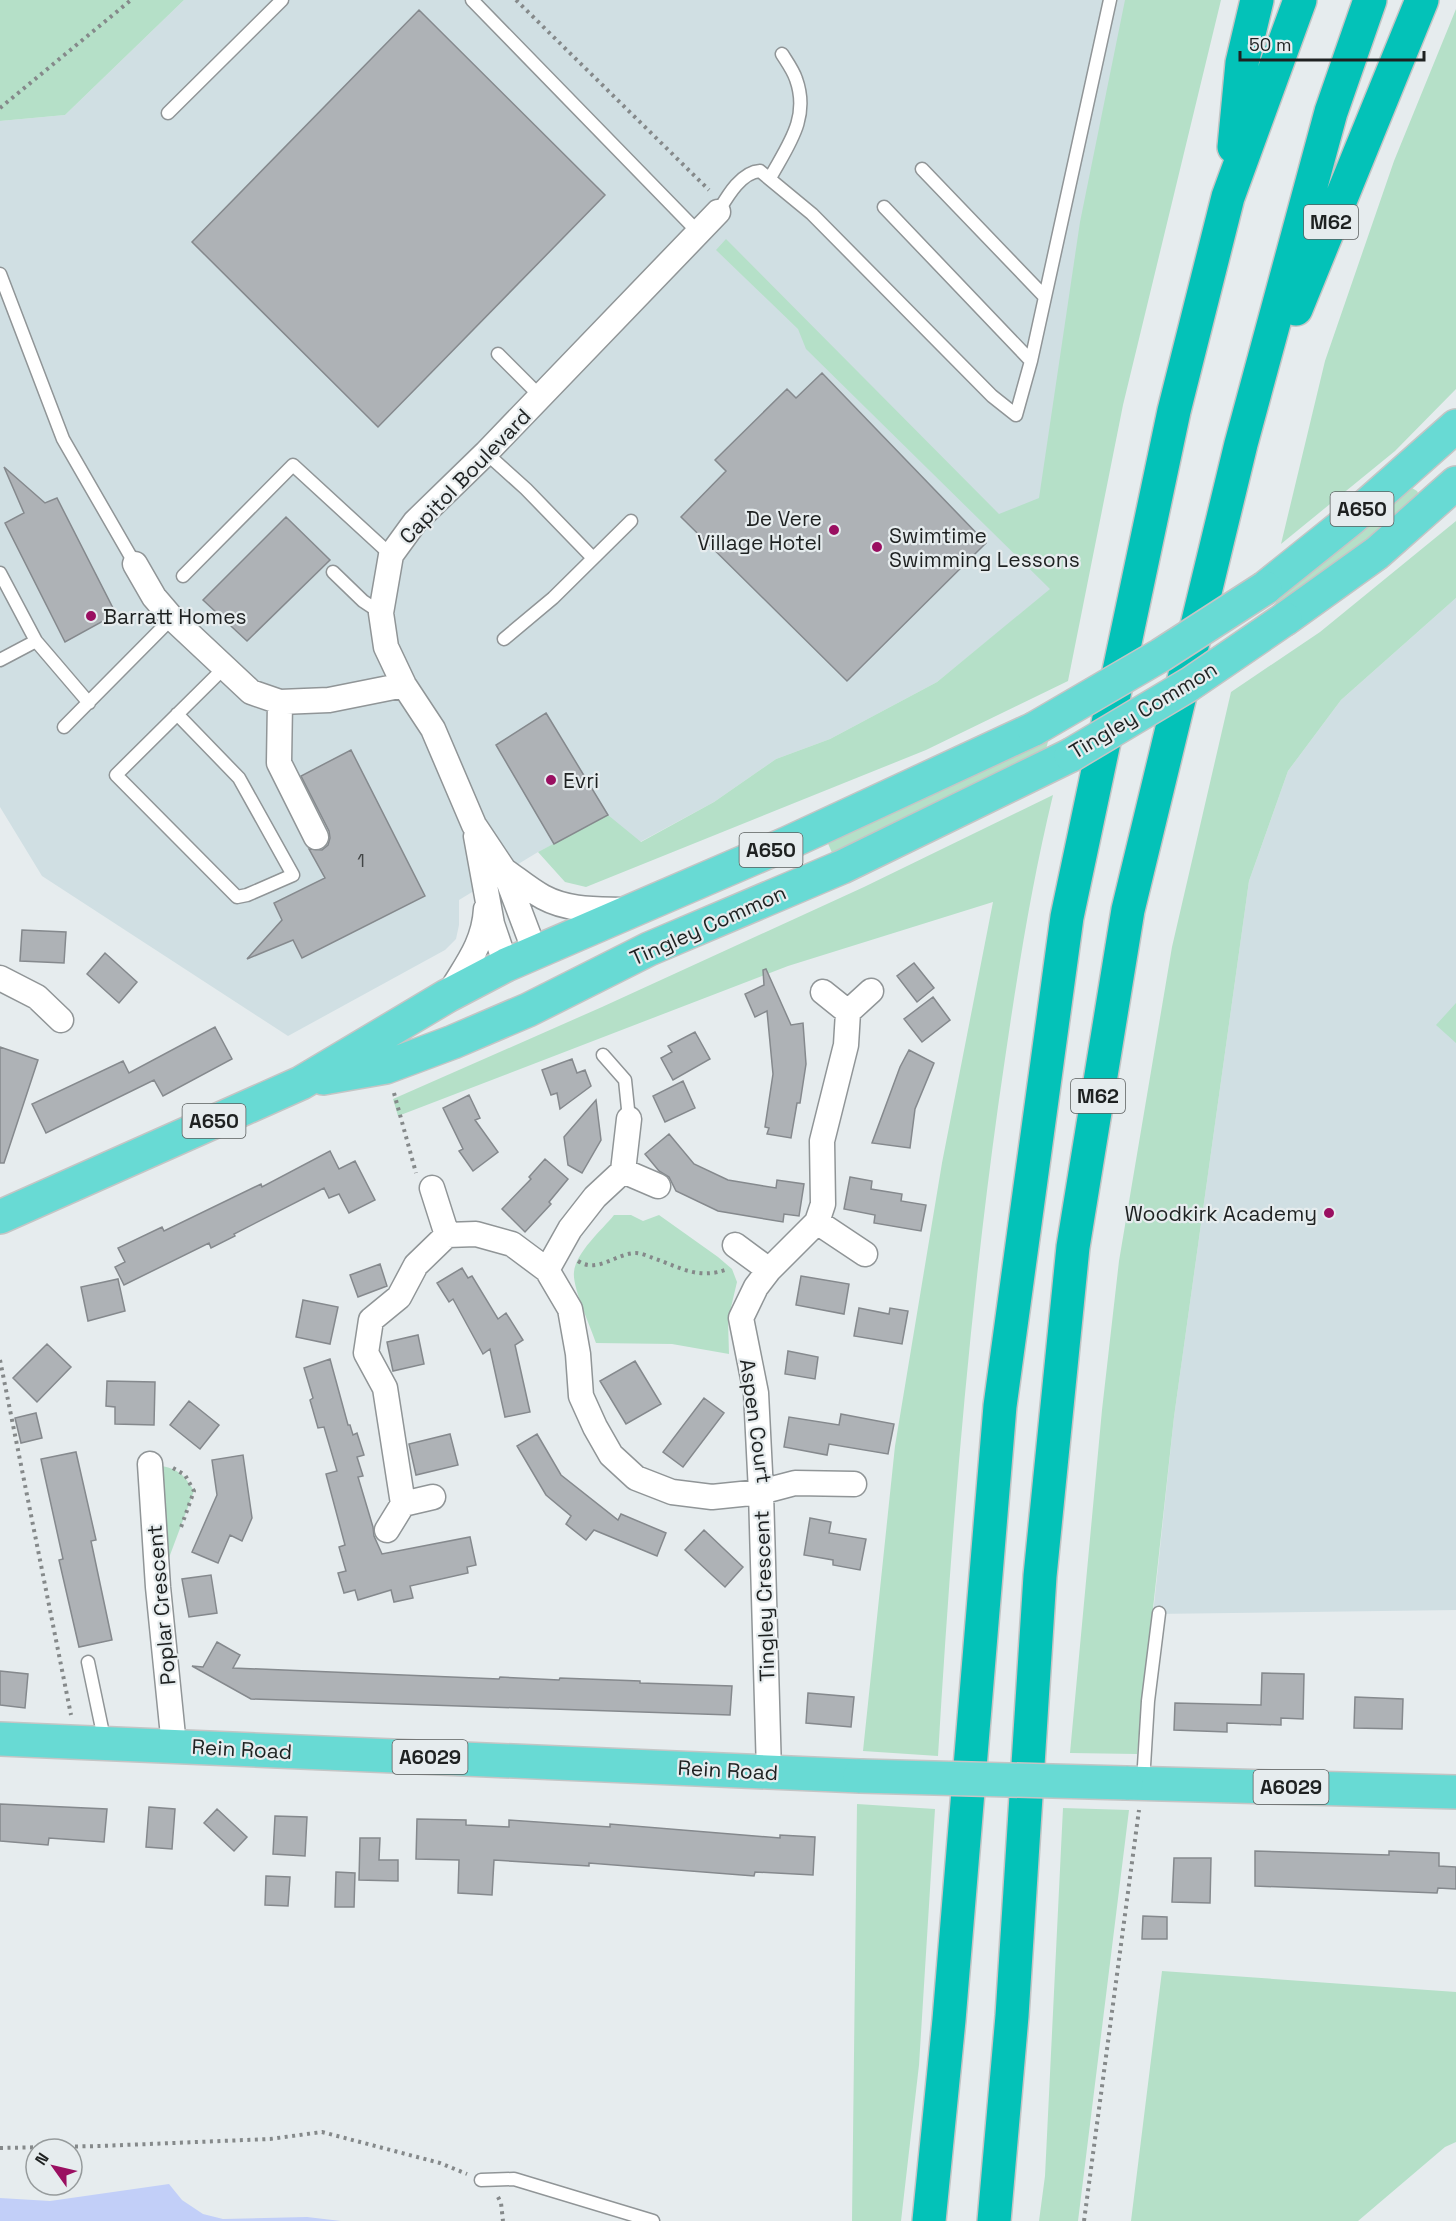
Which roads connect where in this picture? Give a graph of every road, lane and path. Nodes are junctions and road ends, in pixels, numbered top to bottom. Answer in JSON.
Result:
{"nodes":[{"id":1,"x":132,"y":0,"type":"edge"},
{"id":2,"x":282,"y":0,"type":"edge"},
{"id":3,"x":472,"y":0,"type":"edge"},
{"id":4,"x":516,"y":0,"type":"edge"},
{"id":5,"x":1110,"y":0,"type":"edge"},
{"id":6,"x":1257,"y":0,"type":"edge"},
{"id":7,"x":1300,"y":0,"type":"edge"},
{"id":8,"x":1370,"y":0,"type":"edge"},
{"id":9,"x":1422,"y":0,"type":"edge"},
{"id":10,"x":782,"y":54,"type":"dead end"},
{"id":11,"x":0,"y":108,"type":"edge"},
{"id":12,"x":168,"y":113,"type":"dead end"},
{"id":13,"x":921,"y":169,"type":"dead end"},
{"id":14,"x":770,"y":178,"type":"junction"},
{"id":15,"x":1228,"y":197,"type":"junction"},
{"id":16,"x":884,"y":207,"type":"dead end"},
{"id":17,"x":718,"y":212,"type":"junction"},
{"id":18,"x":699,"y":233,"type":"junction"},
{"id":19,"x":0,"y":274,"type":"edge"},
{"id":20,"x":1044,"y":296,"type":"junction"},
{"id":21,"x":498,"y":354,"type":"dead end"},
{"id":22,"x":1031,"y":361,"type":"junction"},
{"id":23,"x":541,"y":397,"type":"junction"},
{"id":24,"x":1456,"y":426,"type":"edge"},
{"id":25,"x":1241,"y":444,"type":"junction"},
{"id":26,"x":486,"y":453,"type":"junction"},
{"id":27,"x":1456,"y":483,"type":"edge"},
{"id":28,"x":631,"y":520,"type":"dead end"},
{"id":29,"x":391,"y":555,"type":"junction"},
{"id":30,"x":592,"y":557,"type":"junction"},
{"id":31,"x":135,"y":564,"type":"joint"},
{"id":32,"x":333,"y":572,"type":"dead end"},
{"id":33,"x":0,"y":573,"type":"edge"},
{"id":34,"x":183,"y":576,"type":"dead end"},
{"id":35,"x":4,"y":591,"type":"edge"},
{"id":36,"x":381,"y":613,"type":"junction"},
{"id":37,"x":172,"y":618,"type":"junction"},
{"id":38,"x":504,"y":639,"type":"dead end"},
{"id":39,"x":36,"y":641,"type":"junction"},
{"id":40,"x":0,"y":660,"type":"edge"},
{"id":41,"x":224,"y":668,"type":"junction"},
{"id":42,"x":404,"y":684,"type":"junction"},
{"id":43,"x":280,"y":702,"type":"junction"},
{"id":44,"x":89,"y":703,"type":"junction"},
{"id":45,"x":177,"y":714,"type":"junction"},
{"id":46,"x":64,"y":728,"type":"dead end"},
{"id":47,"x":474,"y":825,"type":"junction"},
{"id":48,"x":316,"y":837,"type":"dead end"},
{"id":49,"x":504,"y":870,"type":"junction"},
{"id":50,"x":487,"y":894,"type":"junction"},
{"id":51,"x":632,"y":910,"type":"junction"},
{"id":52,"x":649,"y":949,"type":"junction"},
{"id":53,"x":524,"y":964,"type":"junction"},
{"id":54,"x":0,"y":978,"type":"edge"},
{"id":55,"x":871,"y":991,"type":"dead end"},
{"id":56,"x":823,"y":992,"type":"dead end"},
{"id":57,"x":447,"y":996,"type":"junction"},
{"id":58,"x":528,"y":1010,"type":"junction"},
{"id":59,"x":848,"y":1012,"type":"junction"},
{"id":60,"x":61,"y":1020,"type":"dead end"},
{"id":61,"x":603,"y":1055,"type":"dead end"},
{"id":62,"x":301,"y":1083,"type":"junction"},
{"id":63,"x":393,"y":1090,"type":"dead end"},
{"id":64,"x":629,"y":1119,"type":"joint"},
{"id":65,"x":622,"y":1171,"type":"junction"},
{"id":66,"x":658,"y":1185,"type":"dead end"},
{"id":67,"x":432,"y":1188,"type":"joint"},
{"id":68,"x":0,"y":1217,"type":"edge"},
{"id":69,"x":817,"y":1221,"type":"junction"},
{"id":70,"x":447,"y":1235,"type":"junction"},
{"id":71,"x":560,"y":1250,"type":"junction"},
{"id":72,"x":742,"y":1251,"type":"joint"},
{"id":73,"x":865,"y":1254,"type":"dead end"},
{"id":74,"x":547,"y":1270,"type":"junction"},
{"id":75,"x":769,"y":1270,"type":"junction"},
{"id":76,"x":0,"y":1359,"type":"edge"},
{"id":77,"x":150,"y":1464,"type":"dead end"},
{"id":78,"x":854,"y":1484,"type":"dead end"},
{"id":79,"x":761,"y":1492,"type":"junction"},
{"id":80,"x":433,"y":1497,"type":"dead end"},
{"id":81,"x":403,"y":1504,"type":"junction"},
{"id":82,"x":387,"y":1530,"type":"dead end"},
{"id":83,"x":1159,"y":1613,"type":"dead end"},
{"id":84,"x":88,"y":1662,"type":"dead end"},
{"id":85,"x":0,"y":1739,"type":"edge"},
{"id":86,"x":91,"y":1744,"type":"junction"},
{"id":87,"x":174,"y":1746,"type":"junction"},
{"id":88,"x":770,"y":1772,"type":"junction"},
{"id":89,"x":1134,"y":1783,"type":"junction"},
{"id":90,"x":1456,"y":1792,"type":"edge"},
{"id":91,"x":0,"y":2148,"type":"edge"},
{"id":92,"x":481,"y":2180,"type":"junction"},
{"id":93,"x":503,"y":2221,"type":"edge"},
{"id":94,"x":653,"y":2221,"type":"edge"},
{"id":95,"x":929,"y":2221,"type":"edge"},
{"id":96,"x":994,"y":2221,"type":"edge"},
{"id":97,"x":1084,"y":2221,"type":"edge"}],
"edges":[{"from":1,"to":11,"type":"path"},
{"from":2,"to":12,"type":"lane"},
{"from":3,"to":18,"type":"lane"},
{"from":4,"to":17,"type":"path"},
{"from":5,"to":20,"type":"lane"},
{"from":6,"to":15,"type":"highway","number":"M62"},
{"from":7,"to":15,"type":"highway","number":"M62"},
{"from":8,"to":25,"type":"highway","number":"M62"},
{"from":9,"to":25,"type":"highway","number":"M62"},
{"from":10,"to":14,"type":"lane"},
{"from":13,"to":20,"type":"lane"},
{"from":14,"to":17,"type":"lane"},
{"from":14,"to":22,"type":"lane"},
{"from":15,"to":95,"type":"highway","number":"M62"},
{"from":16,"to":22,"type":"lane"},
{"from":17,"to":18,"type":"street","name":"Capitol Boulevard"},
{"from":18,"to":23,"type":"street","name":"Capitol Boulevard"},
{"from":19,"to":31,"type":"lane"},
{"from":20,"to":22,"type":"lane"},
{"from":21,"to":23,"type":"lane"},
{"from":23,"to":26,"type":"street","name":"Capitol Boulevard"},
{"from":24,"to":51,"type":"main road","name":"Tingley Common","number":"A650","bridge":true},
{"from":25,"to":96,"type":"highway","number":"M62"},
{"from":26,"to":29,"type":"street","name":"Capitol Boulevard"},
{"from":26,"to":30,"type":"lane"},
{"from":27,"to":52,"type":"main road","name":"Tingley Common","number":"A650","bridge":true},
{"from":28,"to":30,"type":"lane"},
{"from":29,"to":34,"type":"lane"},
{"from":29,"to":36,"type":"street","name":"Capitol Boulevard"},
{"from":30,"to":38,"type":"lane"},
{"from":31,"to":37,"type":"street"},
{"from":32,"to":36,"type":"lane"},
{"from":33,"to":35,"type":"lane"},
{"from":35,"to":39,"type":"lane"},
{"from":36,"to":42,"type":"street","name":"Capitol Boulevard"},
{"from":37,"to":41,"type":"street"},
{"from":37,"to":44,"type":"lane"},
{"from":39,"to":40,"type":"lane"},
{"from":39,"to":44,"type":"lane"},
{"from":41,"to":43,"type":"street"},
{"from":41,"to":45,"type":"lane"},
{"from":42,"to":43,"type":"street"},
{"from":42,"to":47,"type":"street","name":"Capitol Boulevard"},
{"from":43,"to":48,"type":"street"},
{"from":44,"to":46,"type":"lane"},
{"from":45,"to":45,"type":"lane"},
{"from":47,"to":49,"type":"street","name":"Capitol Boulevard"},
{"from":47,"to":50,"type":"street","name":"Capitol Boulevard"},
{"from":49,"to":51,"type":"street","name":"Capitol Boulevard"},
{"from":49,"to":53,"type":"street","name":"Capitol Boulevard"},
{"from":50,"to":53,"type":"street","name":"Capitol Boulevard"},
{"from":50,"to":57,"type":"street","name":"Capitol Boulevard"},
{"from":51,"to":53,"type":"main road","name":"Tingley Common","number":"A650"},
{"from":52,"to":53,"type":"main road"},
{"from":52,"to":58,"type":"main road","name":"Tingley Common","number":"A650"},
{"from":53,"to":57,"type":"main road","name":"Tingley Common","number":"A650"},
{"from":53,"to":58,"type":"main road"},
{"from":54,"to":60,"type":"street"},
{"from":55,"to":59,"type":"street"},
{"from":56,"to":59,"type":"street"},
{"from":57,"to":62,"type":"main road","name":"Tingley Common","number":"A650"},
{"from":58,"to":62,"type":"main road","name":"Tingley Common","number":"A650"},
{"from":59,"to":69,"type":"street"},
{"from":61,"to":64,"type":"lane"},
{"from":62,"to":68,"type":"main road","name":"Tingley Common","number":"A650"},
{"from":63,"to":67,"type":"path"},
{"from":64,"to":65,"type":"street"},
{"from":65,"to":66,"type":"street"},
{"from":65,"to":71,"type":"street"},
{"from":67,"to":70,"type":"street"},
{"from":69,"to":73,"type":"street"},
{"from":69,"to":75,"type":"street","name":"Aspen Court"},
{"from":70,"to":74,"type":"street","name":"Tingley Crescent"},
{"from":70,"to":81,"type":"street"},
{"from":71,"to":72,"type":"path"},
{"from":71,"to":74,"type":"street"},
{"from":72,"to":75,"type":"street"},
{"from":74,"to":79,"type":"street","name":"Tingley Crescent"},
{"from":75,"to":79,"type":"street","name":"Aspen Court"},
{"from":76,"to":86,"type":"path"},
{"from":77,"to":87,"type":"street","name":"Poplar Crescent"},
{"from":78,"to":79,"type":"street","name":"Aspen Court"},
{"from":79,"to":88,"type":"street","name":"Tingley Crescent"},
{"from":80,"to":81,"type":"street"},
{"from":81,"to":82,"type":"street"},
{"from":83,"to":89,"type":"lane"},
{"from":84,"to":86,"type":"lane"},
{"from":85,"to":86,"type":"main road","name":"Rein Road","number":"A6029"},
{"from":86,"to":87,"type":"main road","name":"Rein Road","number":"A6029"},
{"from":87,"to":88,"type":"main road","name":"Rein Road","number":"A6029"},
{"from":88,"to":89,"type":"main road","name":"Rein Road","number":"A6029","bridge":true},
{"from":89,"to":90,"type":"main road","name":"Rein Road","number":"A6029"},
{"from":89,"to":97,"type":"path"},
{"from":91,"to":92,"type":"path"},
{"from":92,"to":93,"type":"path"},
{"from":92,"to":94,"type":"lane"}]}
